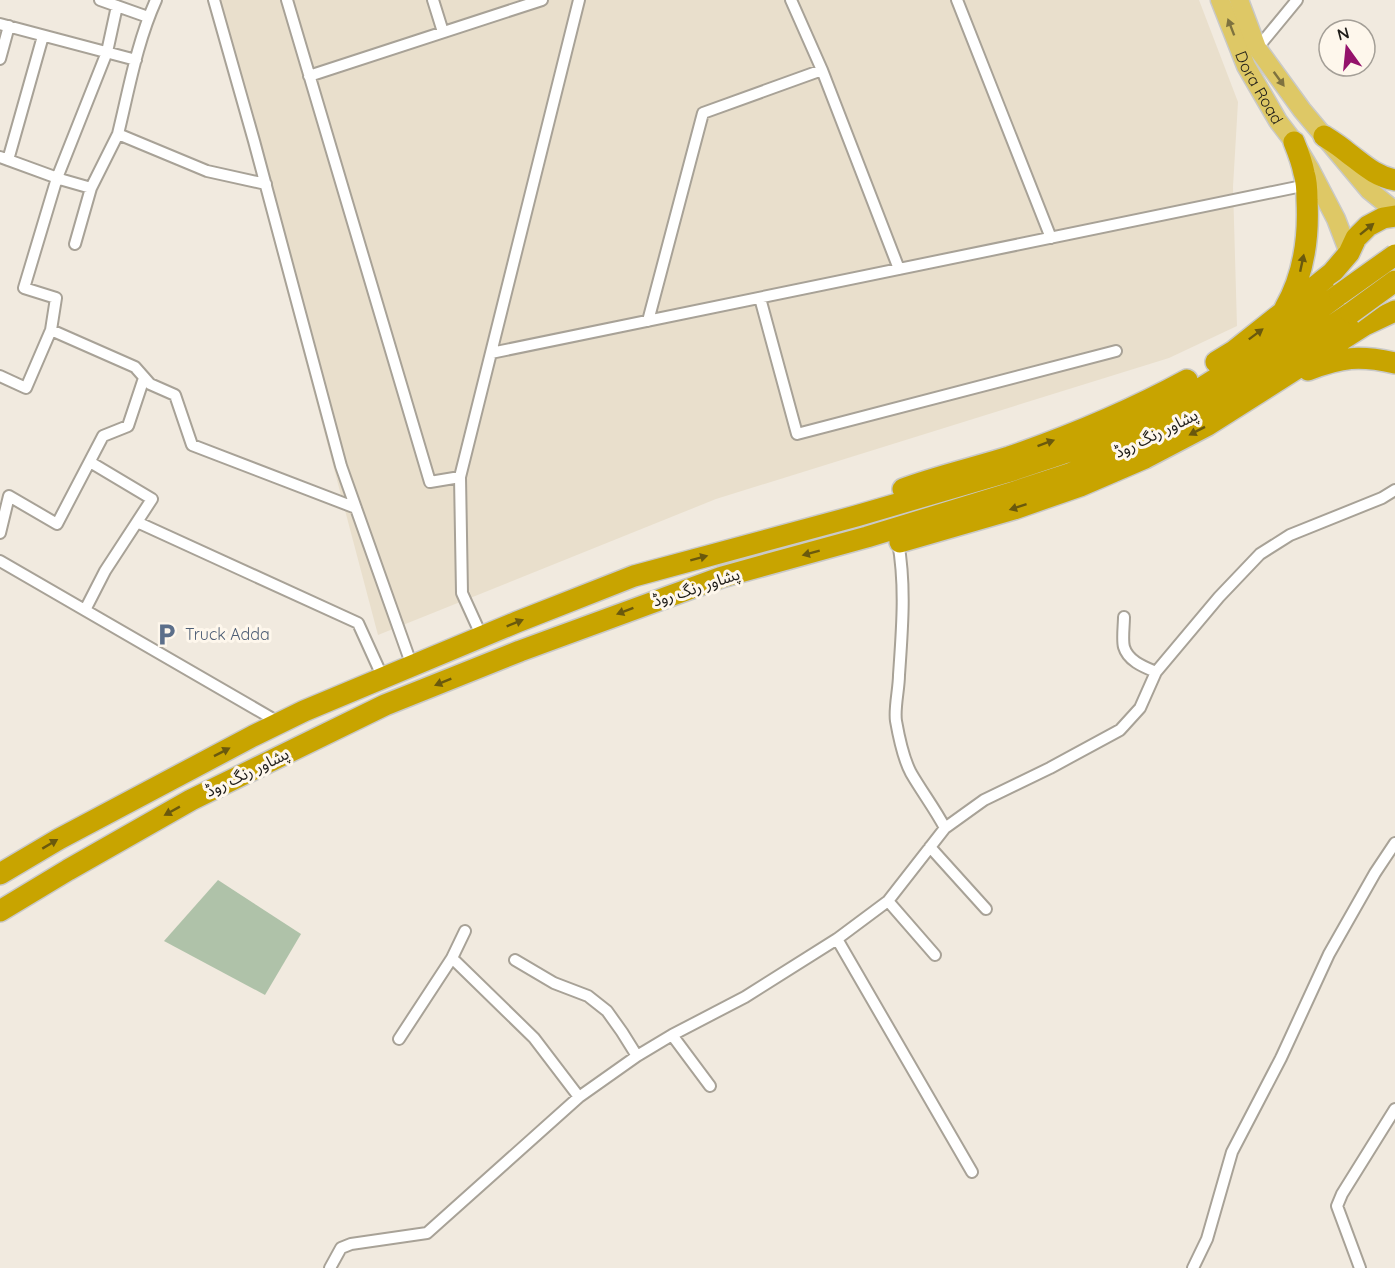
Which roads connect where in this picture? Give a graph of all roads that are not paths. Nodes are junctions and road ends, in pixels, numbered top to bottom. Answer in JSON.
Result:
{"nodes":[{"id":1,"x":100,"y":0,"type":"edge"},
{"id":2,"x":156,"y":0,"type":"edge"},
{"id":3,"x":214,"y":0,"type":"edge"},
{"id":4,"x":288,"y":0,"type":"edge"},
{"id":5,"x":433,"y":0,"type":"edge"},
{"id":6,"x":542,"y":0,"type":"edge"},
{"id":7,"x":579,"y":0,"type":"edge"},
{"id":8,"x":791,"y":0,"type":"edge"},
{"id":9,"x":957,"y":0,"type":"edge"},
{"id":10,"x":1220,"y":0,"type":"edge"},
{"id":11,"x":1239,"y":0,"type":"edge"},
{"id":12,"x":1297,"y":0,"type":"edge"},
{"id":13,"x":117,"y":6,"type":"junction"},
{"id":14,"x":148,"y":17,"type":"junction"},
{"id":15,"x":4,"y":25,"type":"edge"},
{"id":16,"x":443,"y":32,"type":"junction"},
{"id":17,"x":44,"y":36,"type":"junction"},
{"id":18,"x":1257,"y":48,"type":"junction"},
{"id":19,"x":107,"y":52,"type":"junction"},
{"id":20,"x":0,"y":59,"type":"edge"},
{"id":21,"x":136,"y":60,"type":"junction"},
{"id":22,"x":1246,"y":66,"type":"junction"},
{"id":23,"x":822,"y":70,"type":"junction"},
{"id":24,"x":309,"y":76,"type":"junction"},
{"id":25,"x":118,"y":134,"type":"junction"},
{"id":26,"x":1324,"y":135,"type":"junction"},
{"id":27,"x":1294,"y":142,"type":"joint"},
{"id":28,"x":4,"y":158,"type":"edge"},
{"id":29,"x":1308,"y":177,"type":"junction"},
{"id":30,"x":57,"y":178,"type":"junction"},
{"id":31,"x":1395,"y":180,"type":"edge"},
{"id":32,"x":266,"y":184,"type":"junction"},
{"id":33,"x":91,"y":188,"type":"junction"},
{"id":34,"x":1395,"y":213,"type":"edge"},
{"id":35,"x":1051,"y":238,"type":"junction"},
{"id":36,"x":75,"y":244,"type":"dead end"},
{"id":37,"x":1348,"y":253,"type":"junction"},
{"id":38,"x":1395,"y":255,"type":"edge"},
{"id":39,"x":899,"y":269,"type":"junction"},
{"id":40,"x":1395,"y":281,"type":"edge"},
{"id":41,"x":760,"y":298,"type":"junction"},
{"id":42,"x":1393,"y":313,"type":"edge"},
{"id":43,"x":1280,"y":316,"type":"junction"},
{"id":44,"x":648,"y":321,"type":"junction"},
{"id":45,"x":51,"y":330,"type":"junction"},
{"id":46,"x":1116,"y":351,"type":"dead end"},
{"id":47,"x":491,"y":353,"type":"junction"},
{"id":48,"x":1395,"y":363,"type":"edge"},
{"id":49,"x":0,"y":376,"type":"edge"},
{"id":50,"x":144,"y":378,"type":"junction"},
{"id":51,"x":1273,"y":384,"type":"junction"},
{"id":52,"x":90,"y":462,"type":"junction"},
{"id":53,"x":460,"y":477,"type":"junction"},
{"id":54,"x":1009,"y":483,"type":"junction"},
{"id":55,"x":1395,"y":490,"type":"edge"},
{"id":56,"x":356,"y":507,"type":"junction"},
{"id":57,"x":856,"y":516,"type":"junction"},
{"id":58,"x":137,"y":522,"type":"junction"},
{"id":59,"x":0,"y":533,"type":"edge"},
{"id":60,"x":867,"y":537,"type":"junction"},
{"id":61,"x":898,"y":542,"type":"junction"},
{"id":62,"x":0,"y":561,"type":"edge"},
{"id":63,"x":85,"y":610,"type":"junction"},
{"id":64,"x":1124,"y":617,"type":"dead end"},
{"id":65,"x":482,"y":637,"type":"junction"},
{"id":66,"x":412,"y":666,"type":"junction"},
{"id":67,"x":1156,"y":672,"type":"junction"},
{"id":68,"x":383,"y":678,"type":"junction"},
{"id":69,"x":280,"y":723,"type":"junction"},
{"id":70,"x":945,"y":828,"type":"junction"},
{"id":71,"x":1395,"y":843,"type":"edge"},
{"id":72,"x":930,"y":847,"type":"junction"},
{"id":73,"x":0,"y":874,"type":"edge"},
{"id":74,"x":888,"y":901,"type":"junction"},
{"id":75,"x":986,"y":909,"type":"dead end"},
{"id":76,"x":0,"y":911,"type":"edge"},
{"id":77,"x":465,"y":931,"type":"dead end"},
{"id":78,"x":837,"y":939,"type":"junction"},
{"id":79,"x":935,"y":955,"type":"dead end"},
{"id":80,"x":452,"y":958,"type":"junction"},
{"id":81,"x":515,"y":960,"type":"dead end"},
{"id":82,"x":672,"y":1035,"type":"junction"},
{"id":83,"x":399,"y":1039,"type":"dead end"},
{"id":84,"x":637,"y":1056,"type":"junction"},
{"id":85,"x":710,"y":1086,"type":"dead end"},
{"id":86,"x":579,"y":1097,"type":"junction"},
{"id":87,"x":1395,"y":1109,"type":"edge"},
{"id":88,"x":972,"y":1172,"type":"dead end"},
{"id":89,"x":330,"y":1268,"type":"edge"},
{"id":90,"x":1192,"y":1268,"type":"edge"},
{"id":91,"x":1359,"y":1268,"type":"edge"}],
"edges":[{"from":1,"to":13,"type":"street"},
{"from":2,"to":14,"type":"street"},
{"from":3,"to":32,"type":"street"},
{"from":4,"to":24,"type":"street"},
{"from":5,"to":16,"type":"street"},
{"from":6,"to":16,"type":"street"},
{"from":7,"to":47,"type":"street"},
{"from":8,"to":23,"type":"street"},
{"from":9,"to":35,"type":"street"},
{"from":22,"to":10,"type":"main road","name":"Dora Road","one_way":true},
{"from":11,"to":18,"type":"main road"},
{"from":12,"to":18,"type":"street"},
{"from":13,"to":14,"type":"street"},
{"from":13,"to":19,"type":"street"},
{"from":14,"to":21,"type":"street"},
{"from":15,"to":17,"type":"street"},
{"from":15,"to":20,"type":"street"},
{"from":16,"to":24,"type":"street"},
{"from":17,"to":19,"type":"street"},
{"from":17,"to":28,"type":"street"},
{"from":18,"to":22,"type":"street"},
{"from":18,"to":26,"type":"main road","one_way":true},
{"from":19,"to":21,"type":"street"},
{"from":19,"to":30,"type":"street"},
{"from":21,"to":25,"type":"street"},
{"from":22,"to":27,"type":"main road","name":"Dora Road"},
{"from":23,"to":39,"type":"street"},
{"from":23,"to":44,"type":"street"},
{"from":24,"to":53,"type":"street"},
{"from":25,"to":32,"type":"street"},
{"from":25,"to":33,"type":"street"},
{"from":26,"to":31,"type":"highway"},
{"from":26,"to":34,"type":"main road"},
{"from":27,"to":29,"type":"highway"},
{"from":28,"to":30,"type":"street"},
{"from":29,"to":35,"type":"street"},
{"from":29,"to":37,"type":"main road"},
{"from":43,"to":29,"type":"highway","one_way":true},
{"from":30,"to":33,"type":"street"},
{"from":30,"to":45,"type":"street"},
{"from":32,"to":56,"type":"street"},
{"from":33,"to":36,"type":"street"},
{"from":37,"to":34,"type":"highway","one_way":true},
{"from":35,"to":39,"type":"street"},
{"from":37,"to":42,"type":"highway"},
{"from":37,"to":43,"type":"highway"},
{"from":38,"to":54,"type":"highway","name":"پشاور رنگ روڈ","bridge":true},
{"from":39,"to":41,"type":"street"},
{"from":40,"to":54,"type":"highway","name":"پشاور رنگ روڈ","bridge":true},
{"from":41,"to":44,"type":"street"},
{"from":41,"to":46,"type":"street"},
{"from":42,"to":51,"type":"highway"},
{"from":57,"to":43,"type":"highway","one_way":true},
{"from":44,"to":47,"type":"street"},
{"from":45,"to":49,"type":"street"},
{"from":45,"to":50,"type":"street"},
{"from":47,"to":53,"type":"street"},
{"from":48,"to":51,"type":"highway"},
{"from":50,"to":52,"type":"street"},
{"from":50,"to":56,"type":"street"},
{"from":51,"to":61,"type":"highway","one_way":true},
{"from":52,"to":58,"type":"street"},
{"from":52,"to":59,"type":"street"},
{"from":53,"to":65,"type":"street"},
{"from":54,"to":57,"type":"highway","name":"پشاور رنگ روڈ"},
{"from":54,"to":60,"type":"highway","name":"پشاور رنگ روڈ"},
{"from":55,"to":67,"type":"street"},
{"from":56,"to":66,"type":"street"},
{"from":65,"to":57,"type":"highway","name":"پشاور رنگ روڈ","one_way":true},
{"from":58,"to":63,"type":"street"},
{"from":58,"to":68,"type":"street"},
{"from":60,"to":61,"type":"highway"},
{"from":60,"to":76,"type":"highway","name":"پشاور رنگ روڈ","one_way":true},
{"from":61,"to":70,"type":"street"},
{"from":62,"to":63,"type":"street"},
{"from":63,"to":69,"type":"street"},
{"from":64,"to":67,"type":"street"},
{"from":65,"to":66,"type":"highway","name":"پشاور رنگ روڈ"},
{"from":66,"to":68,"type":"highway","name":"پشاور رنگ روڈ"},
{"from":67,"to":70,"type":"street"},
{"from":68,"to":69,"type":"highway","name":"پشاور رنگ روڈ"},
{"from":73,"to":69,"type":"highway","name":"پشاور رنگ روڈ","one_way":true},
{"from":70,"to":72,"type":"street"},
{"from":71,"to":90,"type":"street"},
{"from":72,"to":74,"type":"street"},
{"from":72,"to":75,"type":"street"},
{"from":74,"to":78,"type":"street"},
{"from":74,"to":79,"type":"street"},
{"from":77,"to":80,"type":"street"},
{"from":78,"to":82,"type":"street"},
{"from":78,"to":88,"type":"street"},
{"from":80,"to":83,"type":"street"},
{"from":80,"to":86,"type":"street"},
{"from":81,"to":84,"type":"street"},
{"from":82,"to":84,"type":"street"},
{"from":82,"to":85,"type":"street"},
{"from":84,"to":86,"type":"street"},
{"from":86,"to":89,"type":"street"},
{"from":87,"to":91,"type":"street"}]}
